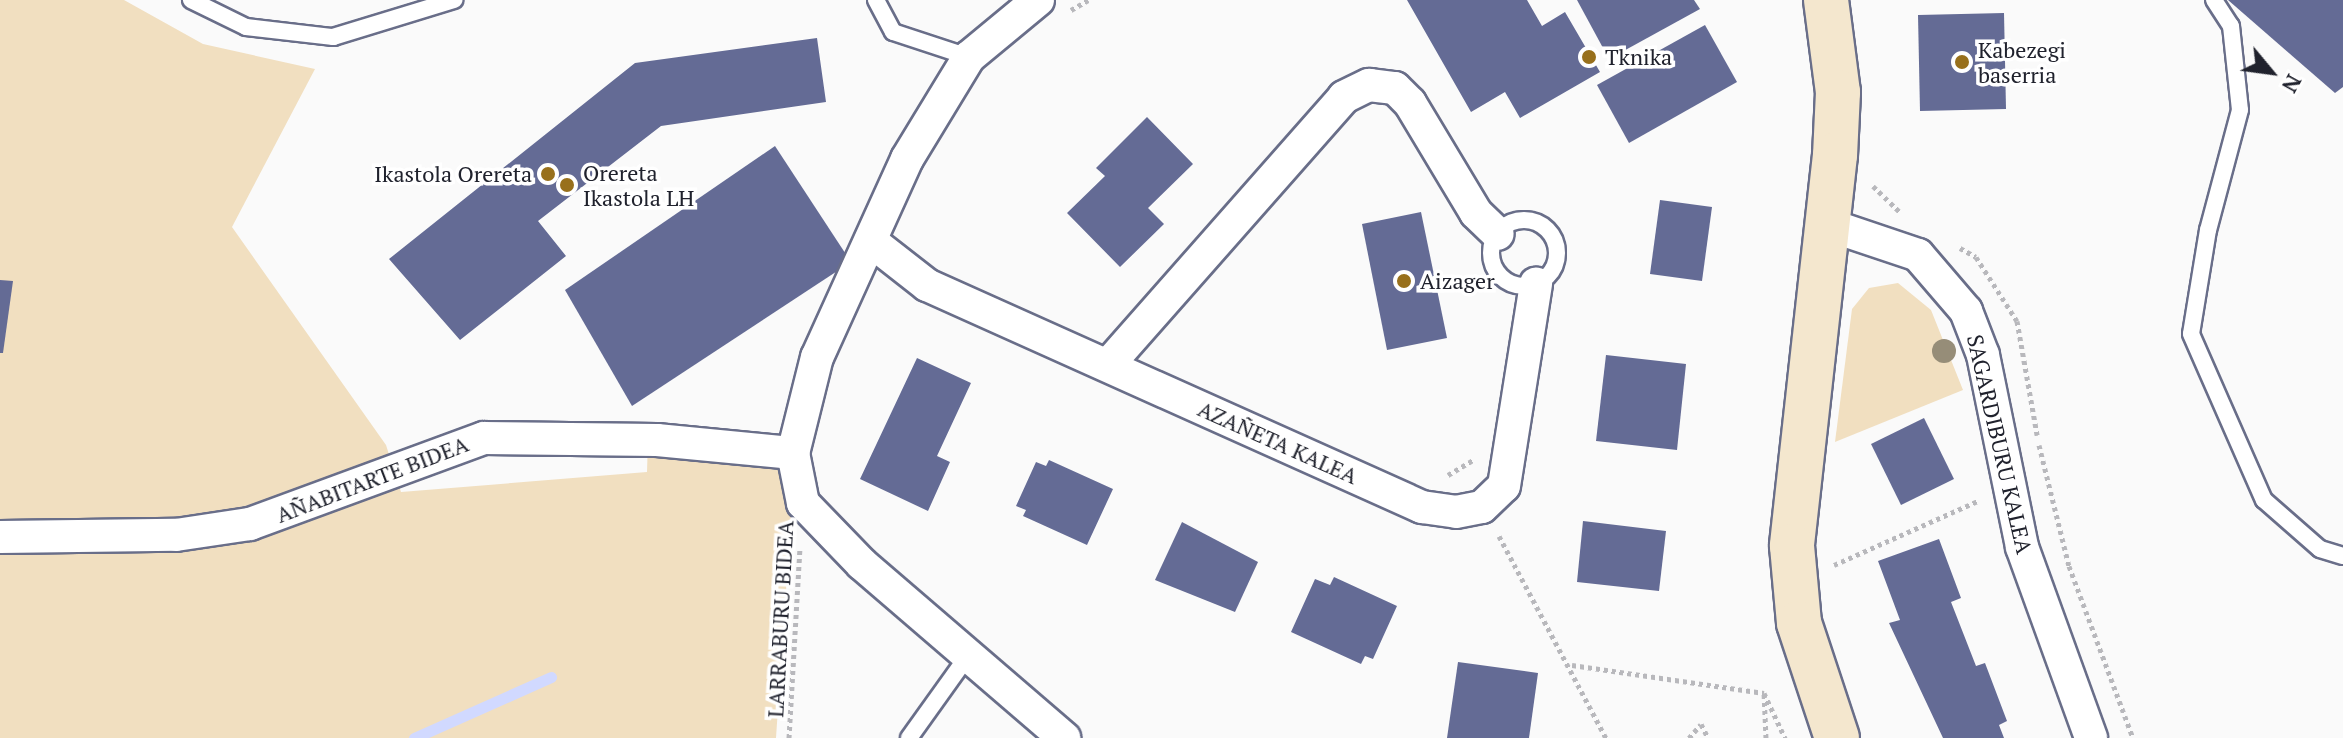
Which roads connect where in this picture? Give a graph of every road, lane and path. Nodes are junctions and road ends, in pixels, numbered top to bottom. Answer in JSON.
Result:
{"nodes":[{"id":1,"x":191,"y":0,"type":"edge"},
{"id":2,"x":454,"y":0,"type":"edge"},
{"id":3,"x":876,"y":0,"type":"edge"},
{"id":4,"x":1038,"y":0,"type":"edge"},
{"id":5,"x":1826,"y":0,"type":"edge"},
{"id":6,"x":2214,"y":0,"type":"edge"},
{"id":7,"x":969,"y":57,"type":"junction"},
{"id":8,"x":1826,"y":224,"type":"junction"},
{"id":9,"x":1498,"y":234,"type":"junction"},
{"id":10,"x":872,"y":242,"type":"junction"},
{"id":11,"x":1536,"y":284,"type":"junction"},
{"id":12,"x":1108,"y":365,"type":"junction"},
{"id":13,"x":793,"y":453,"type":"junction"},
{"id":14,"x":1987,"y":497,"type":"dead end"},
{"id":15,"x":803,"y":503,"type":"junction"},
{"id":16,"x":1482,"y":507,"type":"junction"},
{"id":17,"x":0,"y":537,"type":"edge"},
{"id":18,"x":2343,"y":556,"type":"edge"},
{"id":19,"x":1821,"y":571,"type":"dead end"},
{"id":20,"x":967,"y":657,"type":"junction"},
{"id":21,"x":1572,"y":665,"type":"junction"},
{"id":22,"x":1764,"y":693,"type":"junction"},
{"id":23,"x":789,"y":738,"type":"edge"},
{"id":24,"x":909,"y":738,"type":"edge"},
{"id":25,"x":1064,"y":738,"type":"edge"},
{"id":26,"x":1606,"y":738,"type":"edge"},
{"id":27,"x":1689,"y":738,"type":"edge"},
{"id":28,"x":1708,"y":738,"type":"edge"},
{"id":29,"x":1766,"y":738,"type":"edge"},
{"id":30,"x":1785,"y":738,"type":"edge"},
{"id":31,"x":1837,"y":738,"type":"edge"},
{"id":32,"x":2091,"y":738,"type":"edge"}],
"edges":[{"from":1,"to":2,"type":"lane"},
{"from":3,"to":7,"type":"lane"},
{"from":4,"to":7,"type":"street"},
{"from":5,"to":8,"type":"street"},
{"from":6,"to":18,"type":"lane"},
{"from":7,"to":10,"type":"street"},
{"from":8,"to":31,"type":"street"},
{"from":8,"to":32,"type":"street","name":"SAGARDIBURU KALEA"},
{"from":9,"to":11,"type":"lane"},
{"from":9,"to":11,"type":"lane"},
{"from":9,"to":12,"type":"street"},
{"from":10,"to":12,"type":"street","name":"AZAÑETA KALEA"},
{"from":10,"to":13,"type":"street"},
{"from":11,"to":16,"type":"street"},
{"from":12,"to":16,"type":"street","name":"AZAÑETA KALEA"},
{"from":13,"to":15,"type":"street"},
{"from":13,"to":17,"type":"street","name":"AÑABITARTE BIDEA"},
{"from":14,"to":19,"type":"path"},
{"from":15,"to":20,"type":"street"},
{"from":15,"to":23,"type":"path","name":"LARRABURU BIDEA"},
{"from":16,"to":21,"type":"path"},
{"from":20,"to":24,"type":"lane"},
{"from":20,"to":25,"type":"street"},
{"from":21,"to":22,"type":"path"},
{"from":21,"to":26,"type":"path"},
{"from":22,"to":29,"type":"path"},
{"from":22,"to":30,"type":"path"},
{"from":27,"to":28,"type":"path"}]}
